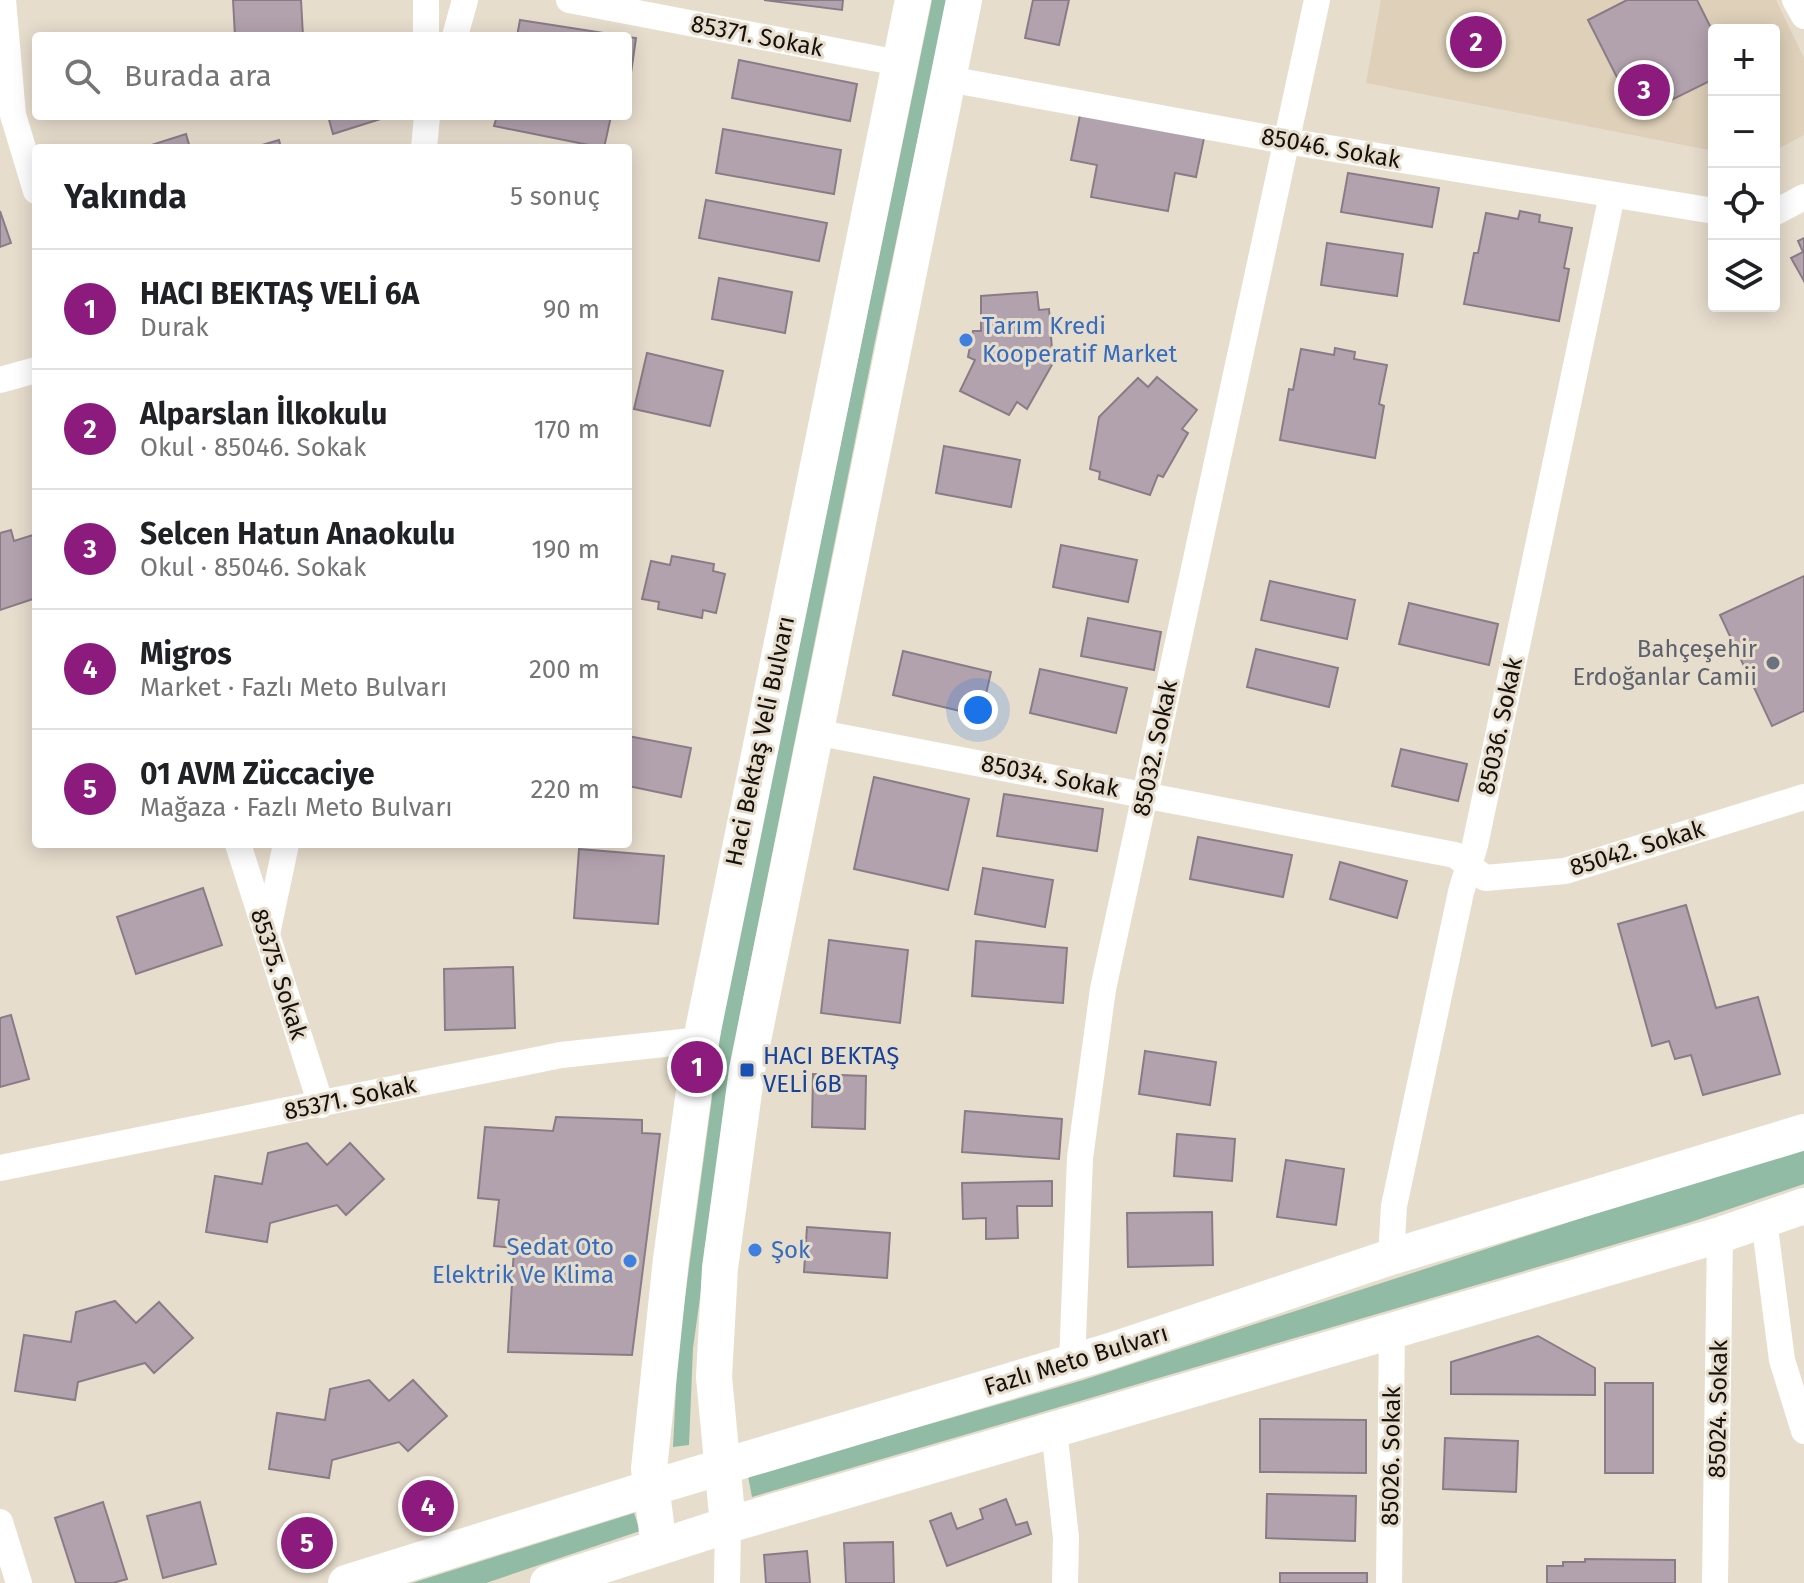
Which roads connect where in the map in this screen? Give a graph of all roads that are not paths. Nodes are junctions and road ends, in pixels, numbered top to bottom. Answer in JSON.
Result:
{"nodes":[{"id":1,"x":3,"y":0,"type":"edge"},
{"id":2,"x":426,"y":0,"type":"edge"},
{"id":3,"x":465,"y":0,"type":"edge"},
{"id":4,"x":569,"y":0,"type":"edge"},
{"id":5,"x":913,"y":0,"type":"edge"},
{"id":6,"x":964,"y":0,"type":"edge"},
{"id":7,"x":1317,"y":0,"type":"edge"},
{"id":8,"x":1795,"y":0,"type":"edge"},
{"id":9,"x":1804,"y":16,"type":"edge"},
{"id":10,"x":426,"y":32,"type":"edge"},
{"id":11,"x":456,"y":32,"type":"edge"},
{"id":12,"x":899,"y":63,"type":"junction"},
{"id":13,"x":948,"y":79,"type":"junction"},
{"id":14,"x":1286,"y":141,"type":"junction"},
{"id":15,"x":32,"y":178,"type":"edge"},
{"id":16,"x":1612,"y":195,"type":"junction"},
{"id":17,"x":1804,"y":197,"type":"edge"},
{"id":18,"x":1708,"y":210,"type":"edge"},
{"id":19,"x":1780,"y":210,"type":"edge"},
{"id":20,"x":32,"y":371,"type":"edge"},
{"id":21,"x":0,"y":380,"type":"edge"},
{"id":22,"x":815,"y":732,"type":"junction"},
{"id":23,"x":1145,"y":794,"type":"junction"},
{"id":24,"x":1804,"y":797,"type":"edge"},
{"id":25,"x":239,"y":848,"type":"edge"},
{"id":26,"x":285,"y":848,"type":"edge"},
{"id":27,"x":1470,"y":865,"type":"junction"},
{"id":28,"x":267,"y":936,"type":"junction"},
{"id":29,"x":701,"y":1040,"type":"junction"},
{"id":30,"x":321,"y":1105,"type":"junction"},
{"id":31,"x":1804,"y":1132,"type":"edge"},
{"id":32,"x":0,"y":1168,"type":"edge"},
{"id":33,"x":1804,"y":1206,"type":"edge"},
{"id":34,"x":1764,"y":1220,"type":"junction"},
{"id":35,"x":1720,"y":1235,"type":"junction"},
{"id":36,"x":1391,"y":1257,"type":"junction"},
{"id":37,"x":1392,"y":1330,"type":"junction"},
{"id":38,"x":1072,"y":1363,"type":"junction"},
{"id":39,"x":1054,"y":1429,"type":"junction"},
{"id":40,"x":1804,"y":1431,"type":"edge"},
{"id":41,"x":721,"y":1468,"type":"junction"},
{"id":42,"x":651,"y":1488,"type":"junction"},
{"id":43,"x":0,"y":1522,"type":"edge"},
{"id":44,"x":728,"y":1525,"type":"junction"},
{"id":45,"x":659,"y":1547,"type":"junction"},
{"id":46,"x":19,"y":1583,"type":"edge"},
{"id":47,"x":346,"y":1583,"type":"edge"},
{"id":48,"x":548,"y":1583,"type":"edge"},
{"id":49,"x":727,"y":1583,"type":"edge"},
{"id":50,"x":1065,"y":1583,"type":"edge"},
{"id":51,"x":1389,"y":1583,"type":"edge"},
{"id":52,"x":1715,"y":1583,"type":"edge"}],
"edges":[{"from":1,"to":15,"type":"street"},
{"from":2,"to":10,"type":"street"},
{"from":3,"to":11,"type":"street"},
{"from":4,"to":12,"type":"street","name":"85371. Sokak"},
{"from":5,"to":12,"type":"main road","name":"Haci Bektaş Veli Bulvarı"},
{"from":6,"to":13,"type":"main road"},
{"from":7,"to":14,"type":"street","name":"85032. Sokak"},
{"from":8,"to":9,"type":"street"},
{"from":12,"to":29,"type":"main road","name":"Haci Bektaş Veli Bulvarı"},
{"from":13,"to":14,"type":"street","name":"85046. Sokak"},
{"from":13,"to":22,"type":"main road"},
{"from":14,"to":16,"type":"street","name":"85046. Sokak"},
{"from":14,"to":23,"type":"street","name":"85032. Sokak"},
{"from":16,"to":18,"type":"street","name":"85046. Sokak"},
{"from":16,"to":27,"type":"street","name":"85036. Sokak"},
{"from":17,"to":19,"type":"street"},
{"from":20,"to":21,"type":"street"},
{"from":22,"to":23,"type":"street","name":"85034. Sokak"},
{"from":22,"to":41,"type":"main road"},
{"from":23,"to":27,"type":"street","name":"85034. Sokak"},
{"from":23,"to":38,"type":"street","name":"85032. Sokak"},
{"from":24,"to":27,"type":"street","name":"85042. Sokak"},
{"from":25,"to":28,"type":"street","name":"85375. Sokak"},
{"from":26,"to":28,"type":"street"},
{"from":27,"to":36,"type":"street","name":"85036. Sokak"},
{"from":28,"to":30,"type":"street","name":"85375. Sokak"},
{"from":29,"to":30,"type":"street","name":"85371. Sokak"},
{"from":29,"to":42,"type":"main road","name":"Haci Bektaş Veli Bulvarı"},
{"from":30,"to":32,"type":"street","name":"85371. Sokak"},
{"from":31,"to":36,"type":"main road","name":"Fazlı Meto Bulvarı"},
{"from":33,"to":34,"type":"main road"},
{"from":34,"to":35,"type":"main road"},
{"from":34,"to":40,"type":"street"},
{"from":35,"to":37,"type":"main road"},
{"from":35,"to":52,"type":"street","name":"85024. Sokak"},
{"from":36,"to":38,"type":"main road","name":"Fazlı Meto Bulvarı"},
{"from":37,"to":39,"type":"main road"},
{"from":37,"to":51,"type":"street","name":"85026. Sokak"},
{"from":38,"to":41,"type":"main road","name":"Fazlı Meto Bulvarı"},
{"from":39,"to":44,"type":"main road"},
{"from":39,"to":50,"type":"street"},
{"from":41,"to":42,"type":"main road","name":"Fazlı Meto Bulvarı"},
{"from":41,"to":44,"type":"main road"},
{"from":42,"to":45,"type":"main road","name":"Haci Bektaş Veli Bulvarı"},
{"from":42,"to":47,"type":"main road","name":"Fazlı Meto Bulvarı"},
{"from":43,"to":46,"type":"street"},
{"from":44,"to":45,"type":"main road"},
{"from":44,"to":49,"type":"street"},
{"from":45,"to":48,"type":"main road"}]}
